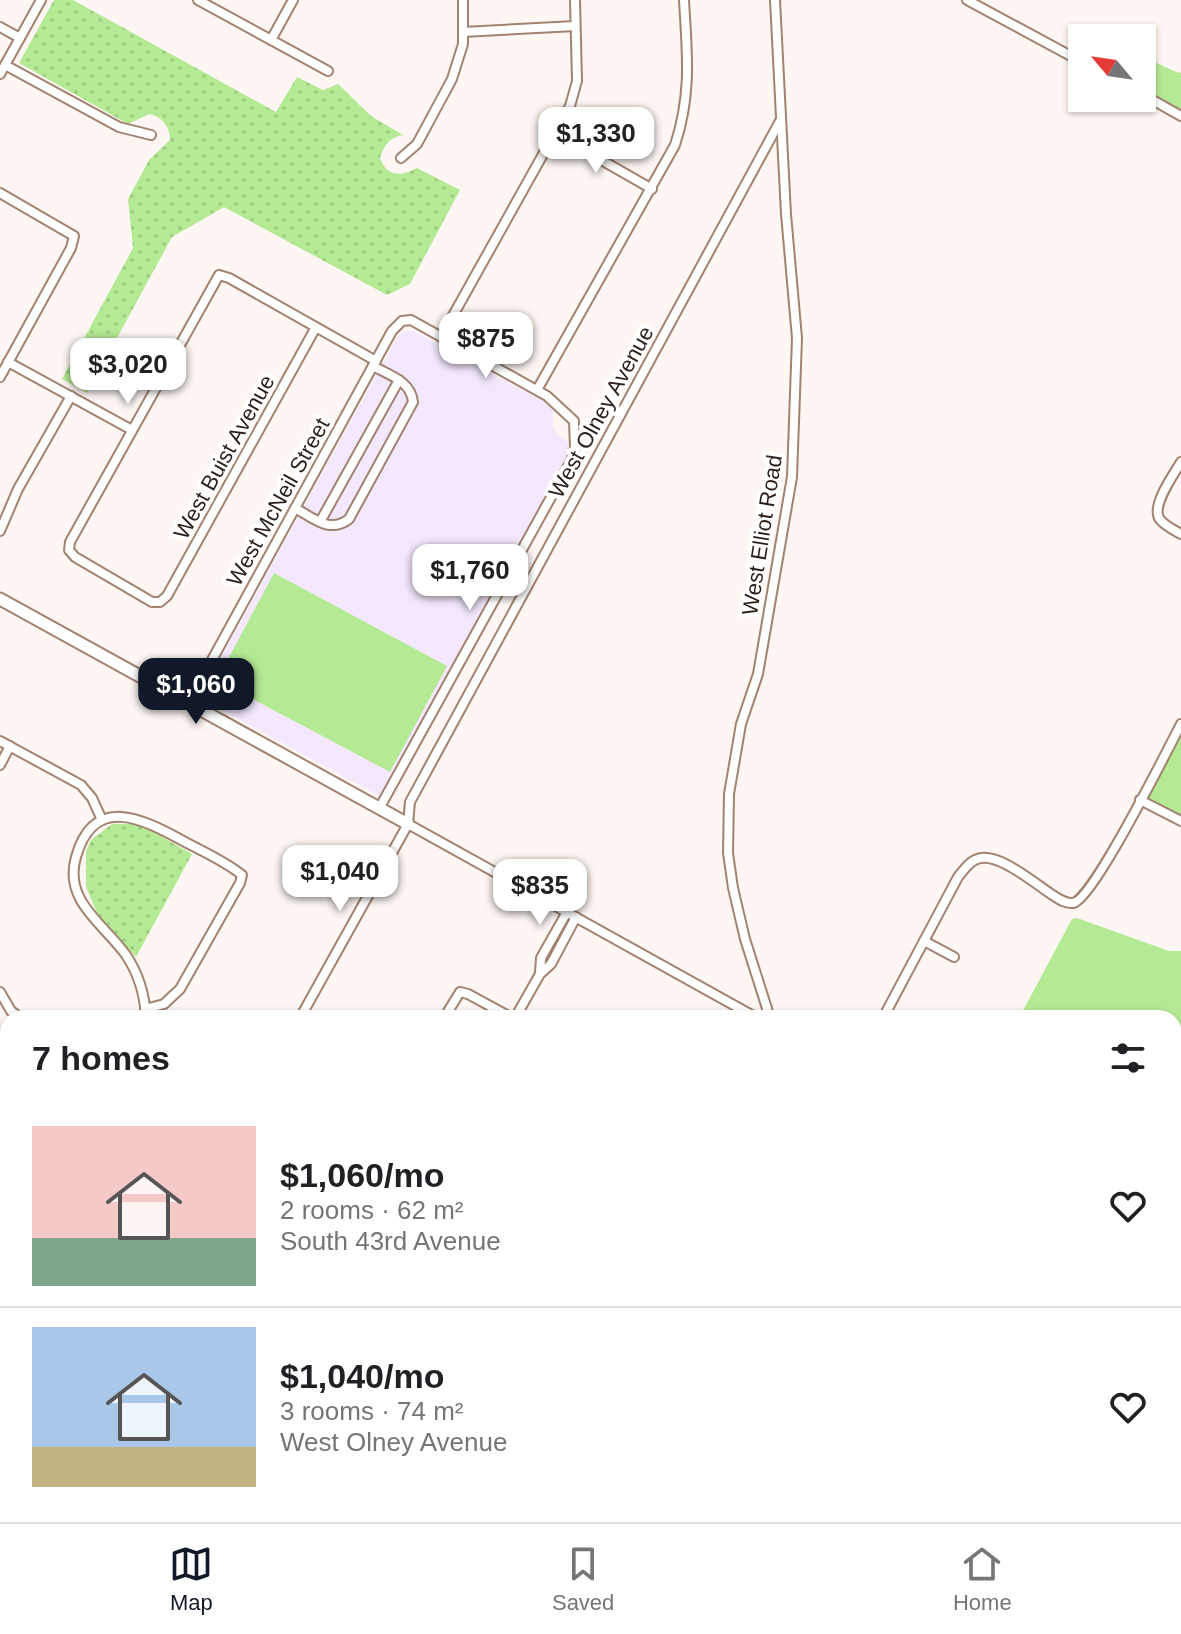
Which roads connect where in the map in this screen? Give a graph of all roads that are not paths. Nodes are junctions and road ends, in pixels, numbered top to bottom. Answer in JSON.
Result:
{"nodes":[{"id":1,"x":41,"y":0,"type":"edge"},
{"id":2,"x":198,"y":0,"type":"edge"},
{"id":3,"x":293,"y":0,"type":"edge"},
{"id":4,"x":463,"y":0,"type":"edge"},
{"id":5,"x":575,"y":0,"type":"edge"},
{"id":6,"x":684,"y":0,"type":"edge"},
{"id":7,"x":775,"y":0,"type":"edge"},
{"id":8,"x":967,"y":0,"type":"edge"},
{"id":9,"x":575,"y":26,"type":"junction"},
{"id":10,"x":0,"y":27,"type":"edge"},
{"id":11,"x":463,"y":32,"type":"junction"},
{"id":12,"x":20,"y":38,"type":"junction"},
{"id":13,"x":271,"y":40,"type":"junction"},
{"id":14,"x":1068,"y":54,"type":"edge"},
{"id":15,"x":2,"y":70,"type":"edge"},
{"id":16,"x":328,"y":71,"type":"dead end"},
{"id":17,"x":1156,"y":102,"type":"edge"},
{"id":18,"x":1181,"y":116,"type":"edge"},
{"id":19,"x":781,"y":120,"type":"junction"},
{"id":20,"x":556,"y":134,"type":"junction"},
{"id":21,"x":151,"y":135,"type":"dead end"},
{"id":22,"x":401,"y":158,"type":"dead end"},
{"id":23,"x":652,"y":189,"type":"junction"},
{"id":24,"x":0,"y":193,"type":"edge"},
{"id":25,"x":316,"y":327,"type":"junction"},
{"id":26,"x":441,"y":337,"type":"junction"},
{"id":27,"x":8,"y":362,"type":"junction"},
{"id":28,"x":374,"y":364,"type":"junction"},
{"id":29,"x":0,"y":377,"type":"edge"},
{"id":30,"x":399,"y":380,"type":"junction"},
{"id":31,"x":537,"y":390,"type":"junction"},
{"id":32,"x":71,"y":396,"type":"junction"},
{"id":33,"x":132,"y":430,"type":"junction"},
{"id":34,"x":1181,"y":462,"type":"edge"},
{"id":35,"x":295,"y":508,"type":"junction"},
{"id":36,"x":320,"y":522,"type":"junction"},
{"id":37,"x":0,"y":531,"type":"edge"},
{"id":38,"x":1181,"y":534,"type":"edge"},
{"id":39,"x":0,"y":599,"type":"edge"},
{"id":40,"x":189,"y":702,"type":"junction"},
{"id":41,"x":1181,"y":724,"type":"edge"},
{"id":42,"x":0,"y":741,"type":"edge"},
{"id":43,"x":10,"y":746,"type":"junction"},
{"id":44,"x":0,"y":765,"type":"edge"},
{"id":45,"x":1140,"y":800,"type":"junction"},
{"id":46,"x":380,"y":807,"type":"junction"},
{"id":47,"x":102,"y":820,"type":"junction"},
{"id":48,"x":1181,"y":821,"type":"edge"},
{"id":49,"x":408,"y":824,"type":"junction"},
{"id":50,"x":567,"y":912,"type":"junction"},
{"id":51,"x":576,"y":917,"type":"junction"},
{"id":52,"x":924,"y":941,"type":"junction"},
{"id":53,"x":549,"y":944,"type":"junction"},
{"id":54,"x":559,"y":950,"type":"junction"},
{"id":55,"x":954,"y":957,"type":"dead end"},
{"id":56,"x":540,"y":974,"type":"junction"},
{"id":57,"x":0,"y":992,"type":"edge"},
{"id":58,"x":10,"y":1010,"type":"edge"},
{"id":59,"x":145,"y":1010,"type":"edge"},
{"id":60,"x":152,"y":1010,"type":"edge"},
{"id":61,"x":304,"y":1010,"type":"edge"},
{"id":62,"x":449,"y":1010,"type":"edge"},
{"id":63,"x":499,"y":1010,"type":"edge"},
{"id":64,"x":519,"y":1010,"type":"edge"},
{"id":65,"x":743,"y":1010,"type":"edge"},
{"id":66,"x":767,"y":1010,"type":"edge"},
{"id":67,"x":887,"y":1010,"type":"edge"}],
"edges":[{"from":1,"to":12,"type":"street"},
{"from":2,"to":13,"type":"street"},
{"from":3,"to":13,"type":"street"},
{"from":4,"to":11,"type":"street"},
{"from":5,"to":9,"type":"street"},
{"from":6,"to":23,"type":"street"},
{"from":7,"to":19,"type":"street","name":"West Elliot Road"},
{"from":8,"to":14,"type":"street"},
{"from":9,"to":11,"type":"street"},
{"from":9,"to":20,"type":"street"},
{"from":10,"to":12,"type":"street"},
{"from":11,"to":22,"type":"street"},
{"from":12,"to":15,"type":"street"},
{"from":13,"to":16,"type":"street"},
{"from":15,"to":21,"type":"street"},
{"from":17,"to":18,"type":"street"},
{"from":19,"to":49,"type":"street","name":"West Olney Avenue"},
{"from":19,"to":66,"type":"street","name":"West Elliot Road"},
{"from":20,"to":23,"type":"street"},
{"from":20,"to":26,"type":"street"},
{"from":23,"to":31,"type":"street"},
{"from":24,"to":27,"type":"street"},
{"from":25,"to":28,"type":"street"},
{"from":25,"to":33,"type":"street"},
{"from":25,"to":33,"type":"street","name":"West Buist Avenue"},
{"from":26,"to":28,"type":"street","name":"West McNeil Street"},
{"from":26,"to":31,"type":"street"},
{"from":27,"to":29,"type":"street"},
{"from":27,"to":32,"type":"street"},
{"from":28,"to":30,"type":"street"},
{"from":28,"to":35,"type":"street","name":"West McNeil Street"},
{"from":30,"to":36,"type":"street"},
{"from":30,"to":36,"type":"street"},
{"from":31,"to":46,"type":"street"},
{"from":32,"to":33,"type":"street"},
{"from":32,"to":37,"type":"street"},
{"from":34,"to":38,"type":"street"},
{"from":35,"to":36,"type":"street"},
{"from":35,"to":40,"type":"street","name":"West McNeil Street"},
{"from":39,"to":40,"type":"street"},
{"from":40,"to":46,"type":"street"},
{"from":41,"to":45,"type":"street"},
{"from":42,"to":43,"type":"street"},
{"from":43,"to":44,"type":"street"},
{"from":43,"to":47,"type":"street"},
{"from":45,"to":48,"type":"street"},
{"from":45,"to":52,"type":"street"},
{"from":46,"to":49,"type":"street"},
{"from":47,"to":59,"type":"street"},
{"from":47,"to":60,"type":"street"},
{"from":49,"to":50,"type":"street"},
{"from":49,"to":61,"type":"street","name":"West Olney Avenue"},
{"from":50,"to":51,"type":"street"},
{"from":50,"to":53,"type":"street"},
{"from":51,"to":54,"type":"street"},
{"from":51,"to":65,"type":"street"},
{"from":52,"to":55,"type":"street"},
{"from":52,"to":67,"type":"street"},
{"from":53,"to":54,"type":"street"},
{"from":53,"to":56,"type":"street"},
{"from":54,"to":56,"type":"street"},
{"from":56,"to":64,"type":"street"},
{"from":57,"to":58,"type":"street"},
{"from":62,"to":63,"type":"street"}]}
